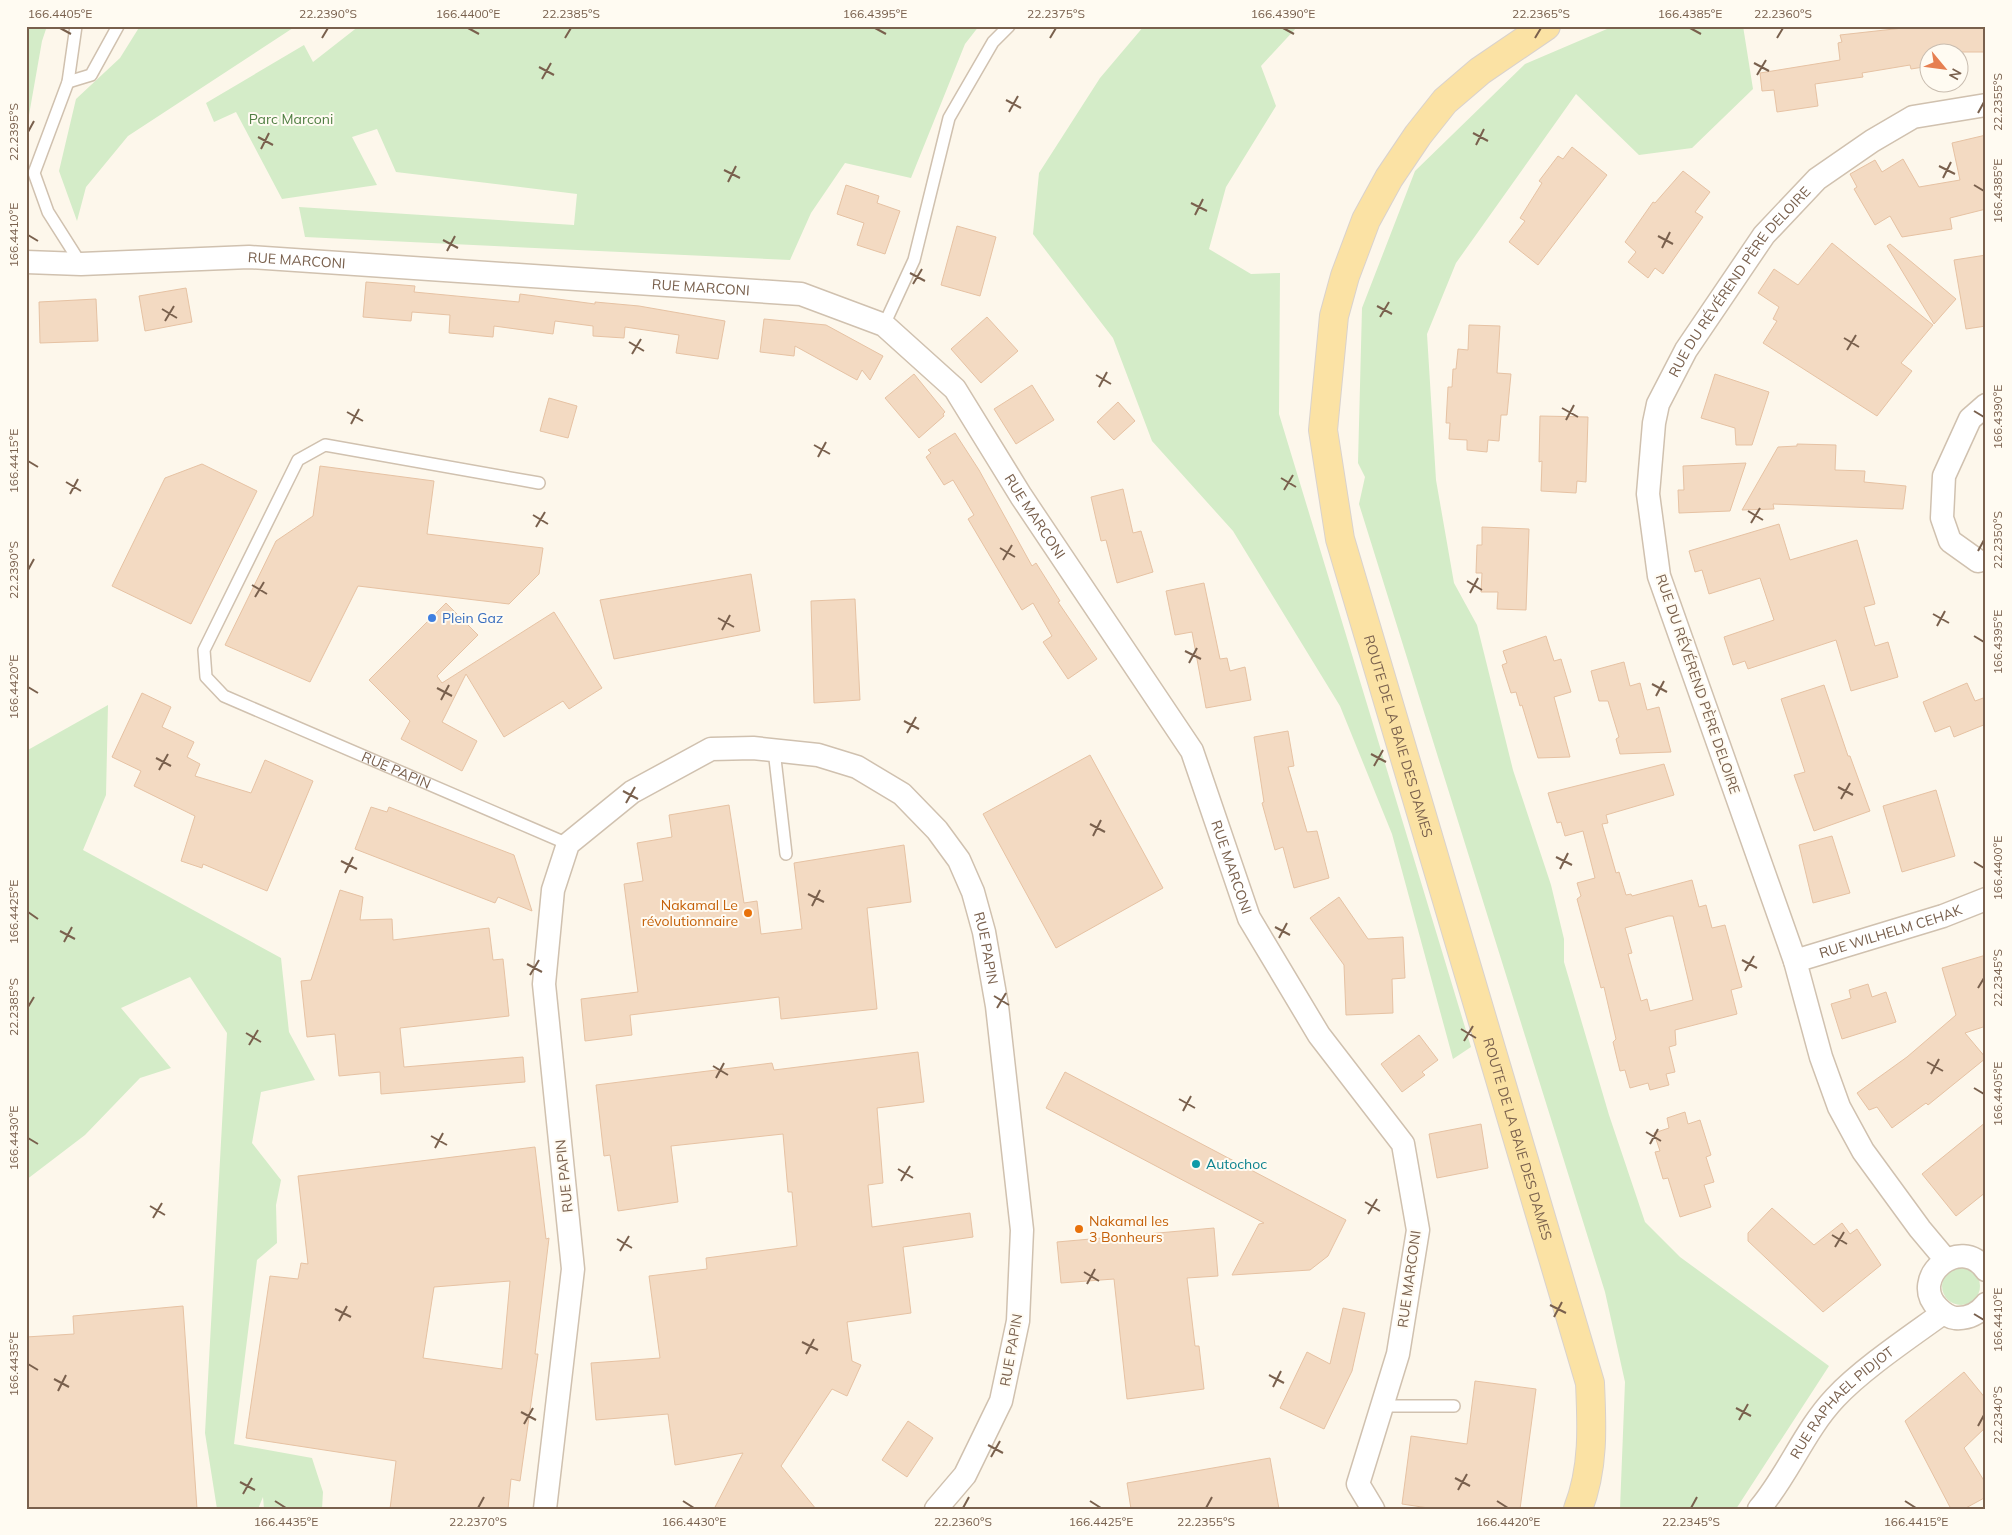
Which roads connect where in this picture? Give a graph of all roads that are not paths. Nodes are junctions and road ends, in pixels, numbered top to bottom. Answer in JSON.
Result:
{"nodes":[{"id":1,"x":76,"y":26,"type":"edge"},
{"id":2,"x":118,"y":26,"type":"edge"},
{"id":3,"x":1009,"y":26,"type":"edge"},
{"id":4,"x":1546,"y":26,"type":"edge"},
{"id":5,"x":68,"y":82,"type":"junction"},
{"id":6,"x":1986,"y":105,"type":"edge"},
{"id":7,"x":26,"y":262,"type":"edge"},
{"id":8,"x":81,"y":264,"type":"junction"},
{"id":9,"x":884,"y":324,"type":"junction"},
{"id":10,"x":1986,"y":405,"type":"edge"},
{"id":11,"x":539,"y":483,"type":"dead end"},
{"id":12,"x":1978,"y":561,"type":"dead end"},
{"id":13,"x":774,"y":750,"type":"junction"},
{"id":14,"x":568,"y":844,"type":"junction"},
{"id":15,"x":786,"y":854,"type":"dead end"},
{"id":16,"x":1986,"y":899,"type":"edge"},
{"id":17,"x":1795,"y":961,"type":"junction"},
{"id":18,"x":1946,"y":1260,"type":"junction"},
{"id":19,"x":1982,"y":1260,"type":"edge"},
{"id":20,"x":1984,"y":1309,"type":"edge"},
{"id":21,"x":1943,"y":1313,"type":"junction"},
{"id":22,"x":1382,"y":1406,"type":"junction"},
{"id":23,"x":1454,"y":1406,"type":"dead end"},
{"id":24,"x":545,"y":1509,"type":"edge"},
{"id":25,"x":936,"y":1509,"type":"edge"},
{"id":26,"x":1373,"y":1509,"type":"edge"},
{"id":27,"x":1578,"y":1509,"type":"edge"},
{"id":28,"x":1759,"y":1509,"type":"edge"}],
"edges":[{"from":1,"to":5,"type":"lane"},
{"from":2,"to":5,"type":"lane"},
{"from":3,"to":9,"type":"lane"},
{"from":4,"to":27,"type":"main road","name":"ROUTE DE LA BAIE DES DAMES"},
{"from":5,"to":8,"type":"lane"},
{"from":6,"to":17,"type":"street","name":"RUE DU RÉVÉREND PÈRE DELOIRE"},
{"from":7,"to":8,"type":"street","name":"RUE MARCONI"},
{"from":8,"to":9,"type":"street","name":"RUE MARCONI"},
{"from":9,"to":22,"type":"street","name":"RUE MARCONI"},
{"from":10,"to":12,"type":"street"},
{"from":11,"to":14,"type":"lane","name":"RUE PAPIN"},
{"from":13,"to":14,"type":"street","name":"RUE PAPIN"},
{"from":13,"to":15,"type":"lane"},
{"from":13,"to":25,"type":"street","name":"RUE PAPIN"},
{"from":14,"to":24,"type":"street","name":"RUE PAPIN"},
{"from":16,"to":17,"type":"street","name":"RUE WILHELM CEHAK"},
{"from":17,"to":18,"type":"street","name":"RUE DU RÉVÉREND PÈRE DELOIRE"},
{"from":18,"to":19,"type":"street"},
{"from":18,"to":21,"type":"street"},
{"from":20,"to":21,"type":"street"},
{"from":21,"to":28,"type":"street","name":"RUE RAPHAEL PIDJOT"},
{"from":22,"to":23,"type":"lane"},
{"from":22,"to":26,"type":"street","name":"RUE MARCONI"}]}
